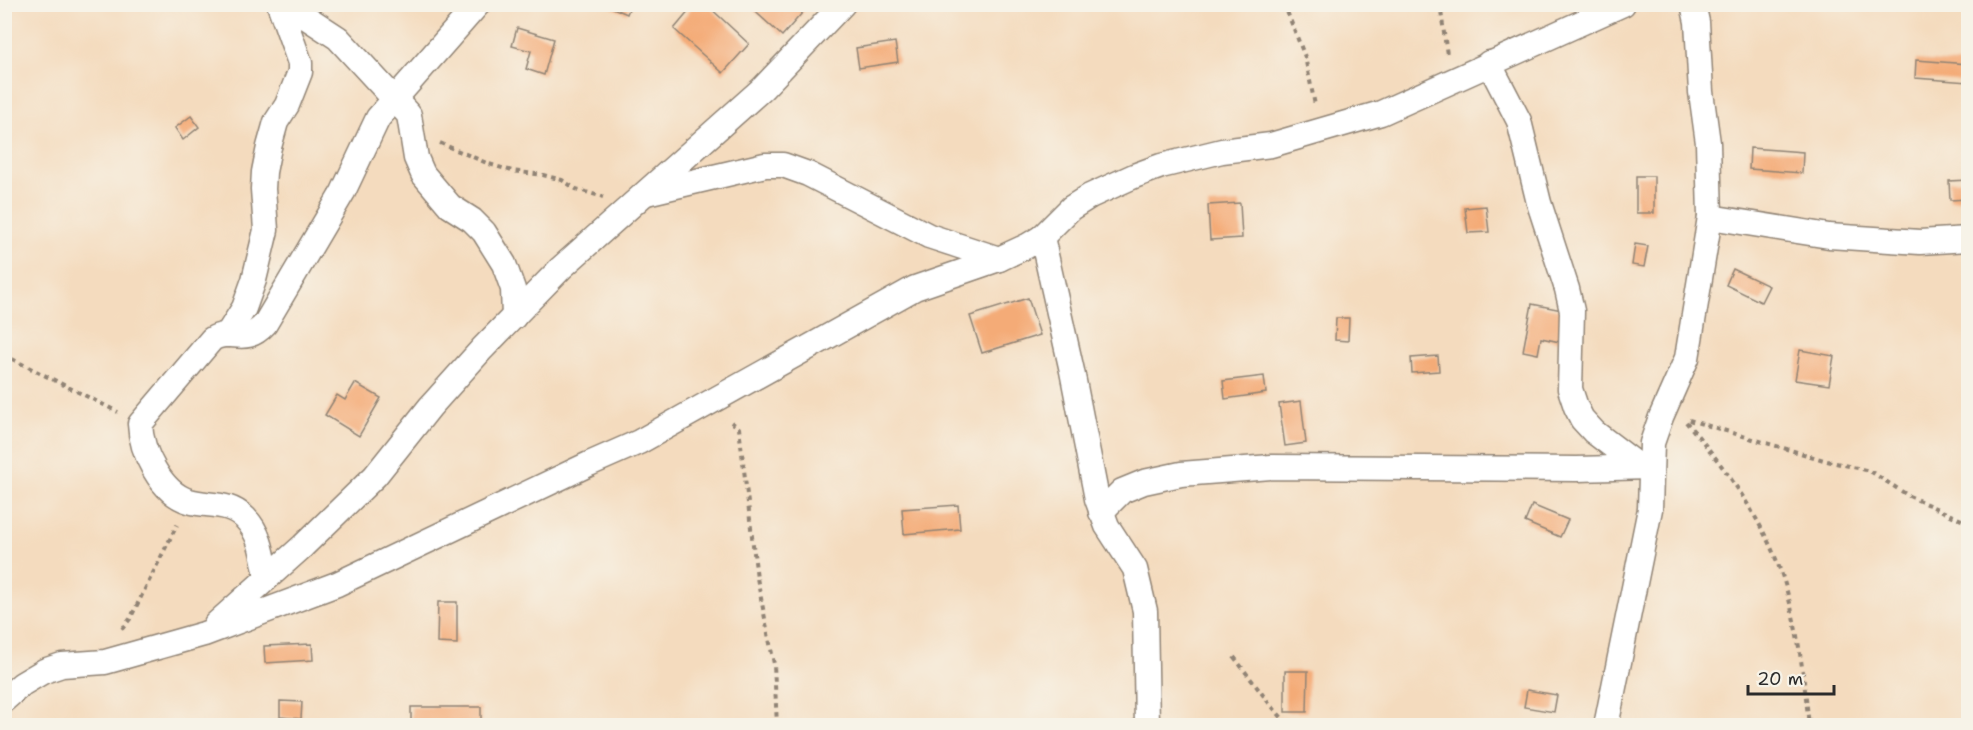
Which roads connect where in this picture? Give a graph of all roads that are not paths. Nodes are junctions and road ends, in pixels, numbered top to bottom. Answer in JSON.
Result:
{"nodes":[{"id":1,"x":279,"y":4,"type":"edge"},
{"id":2,"x":286,"y":4,"type":"edge"},
{"id":3,"x":478,"y":4,"type":"edge"},
{"id":4,"x":843,"y":4,"type":"edge"},
{"id":5,"x":1623,"y":4,"type":"edge"},
{"id":6,"x":1693,"y":4,"type":"edge"},
{"id":7,"x":1489,"y":63,"type":"junction"},
{"id":8,"x":395,"y":98,"type":"junction"},
{"id":9,"x":640,"y":197,"type":"junction"},
{"id":10,"x":1710,"y":217,"type":"junction"},
{"id":11,"x":1042,"y":237,"type":"junction"},
{"id":12,"x":1968,"y":239,"type":"edge"},
{"id":13,"x":999,"y":259,"type":"junction"},
{"id":14,"x":513,"y":317,"type":"junction"},
{"id":15,"x":227,"y":335,"type":"junction"},
{"id":16,"x":1645,"y":467,"type":"junction"},
{"id":17,"x":1101,"y":512,"type":"junction"},
{"id":18,"x":267,"y":577,"type":"junction"},
{"id":19,"x":204,"y":634,"type":"junction"},
{"id":20,"x":4,"y":700,"type":"edge"},
{"id":21,"x":1147,"y":726,"type":"edge"},
{"id":22,"x":1606,"y":726,"type":"edge"}],
"edges":[{"from":1,"to":15,"type":"street"},
{"from":2,"to":8,"type":"street"},
{"from":3,"to":8,"type":"street"},
{"from":4,"to":9,"type":"street"},
{"from":5,"to":7,"type":"street"},
{"from":6,"to":10,"type":"street"},
{"from":7,"to":11,"type":"street"},
{"from":7,"to":16,"type":"street"},
{"from":8,"to":14,"type":"street"},
{"from":8,"to":15,"type":"street"},
{"from":9,"to":13,"type":"street"},
{"from":9,"to":14,"type":"street"},
{"from":10,"to":12,"type":"street"},
{"from":10,"to":16,"type":"street"},
{"from":11,"to":13,"type":"street"},
{"from":11,"to":17,"type":"street"},
{"from":13,"to":19,"type":"street"},
{"from":14,"to":18,"type":"street"},
{"from":15,"to":18,"type":"street"},
{"from":16,"to":17,"type":"street"},
{"from":16,"to":22,"type":"street"},
{"from":17,"to":21,"type":"street"},
{"from":18,"to":19,"type":"street"},
{"from":19,"to":20,"type":"street"}]}
